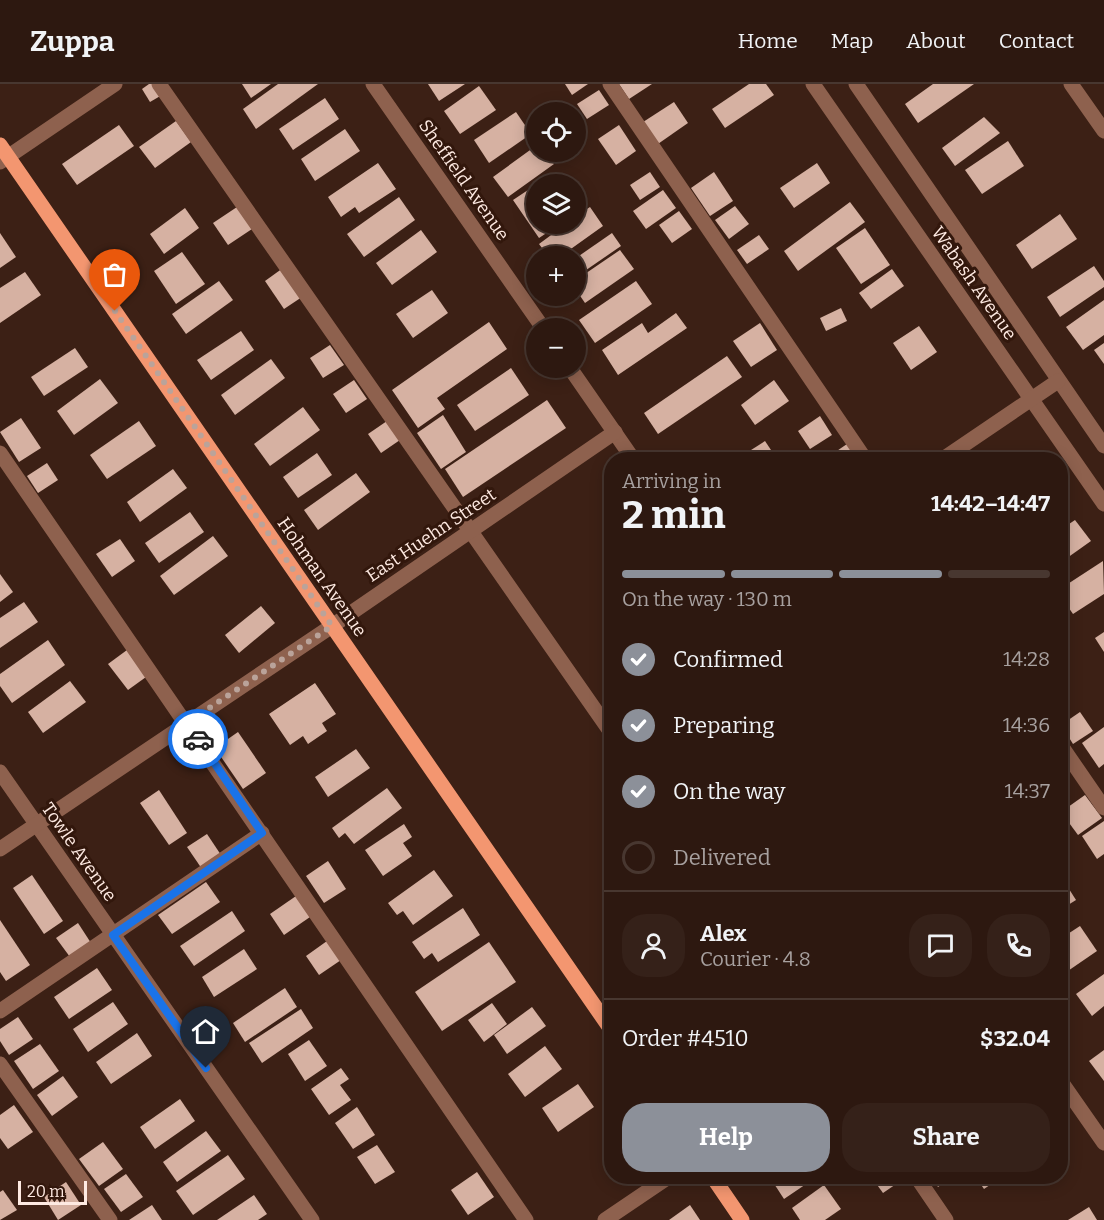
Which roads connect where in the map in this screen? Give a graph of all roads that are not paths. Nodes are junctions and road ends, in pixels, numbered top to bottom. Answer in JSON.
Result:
{"nodes":[{"id":1,"x":115,"y":84,"type":"edge"},
{"id":2,"x":159,"y":84,"type":"edge"},
{"id":3,"x":373,"y":84,"type":"edge"},
{"id":4,"x":610,"y":84,"type":"edge"},
{"id":5,"x":813,"y":84,"type":"edge"},
{"id":6,"x":856,"y":84,"type":"edge"},
{"id":7,"x":1071,"y":84,"type":"edge"},
{"id":8,"x":1104,"y":131,"type":"edge"},
{"id":9,"x":3,"y":154,"type":"edge"},
{"id":10,"x":536,"y":318,"type":"edge"},
{"id":11,"x":577,"y":378,"type":"edge"},
{"id":12,"x":1058,"y":381,"type":"junction"},
{"id":13,"x":1031,"y":399,"type":"junction"},
{"id":14,"x":615,"y":432,"type":"junction"},
{"id":15,"x":1104,"y":446,"type":"edge"},
{"id":16,"x":628,"y":452,"type":"edge"},
{"id":17,"x":860,"y":452,"type":"edge"},
{"id":18,"x":953,"y":452,"type":"edge"},
{"id":19,"x":1068,"y":452,"type":"edge"},
{"id":20,"x":1068,"y":452,"type":"edge"},
{"id":21,"x":0,"y":453,"type":"edge"},
{"id":22,"x":1104,"y":504,"type":"edge"},
{"id":23,"x":472,"y":531,"type":"junction"},
{"id":24,"x":332,"y":626,"type":"junction"},
{"id":25,"x":187,"y":723,"type":"junction"},
{"id":26,"x":604,"y":723,"type":"edge"},
{"id":27,"x":1068,"y":756,"type":"edge"},
{"id":28,"x":0,"y":772,"type":"edge"},
{"id":29,"x":1104,"y":808,"type":"edge"},
{"id":30,"x":36,"y":825,"type":"junction"},
{"id":31,"x":262,"y":833,"type":"junction"},
{"id":32,"x":0,"y":849,"type":"edge"},
{"id":33,"x":113,"y":935,"type":"junction"},
{"id":34,"x":0,"y":1011,"type":"edge"},
{"id":35,"x":604,"y":1019,"type":"edge"},
{"id":36,"x":0,"y":1064,"type":"edge"},
{"id":37,"x":1068,"y":1091,"type":"edge"},
{"id":38,"x":1104,"y":1143,"type":"edge"},
{"id":39,"x":658,"y":1184,"type":"edge"},
{"id":40,"x":717,"y":1184,"type":"edge"},
{"id":41,"x":921,"y":1184,"type":"edge"},
{"id":42,"x":110,"y":1220,"type":"edge"},
{"id":43,"x":312,"y":1220,"type":"edge"},
{"id":44,"x":526,"y":1220,"type":"edge"},
{"id":45,"x":605,"y":1220,"type":"edge"},
{"id":46,"x":742,"y":1220,"type":"edge"},
{"id":47,"x":946,"y":1220,"type":"edge"}],
"edges":[{"from":1,"to":9,"type":"street"},
{"from":2,"to":23,"type":"street"},
{"from":3,"to":10,"type":"street","name":"Sheffield Avenue"},
{"from":4,"to":17,"type":"street"},
{"from":5,"to":13,"type":"street","name":"Wabash Avenue"},
{"from":6,"to":12,"type":"street","name":"Wabash Avenue"},
{"from":7,"to":8,"type":"street"},
{"from":9,"to":24,"type":"main road","name":"Hohman Avenue"},
{"from":11,"to":14,"type":"street"},
{"from":12,"to":13,"type":"street"},
{"from":12,"to":15,"type":"street","name":"Wabash Avenue"},
{"from":13,"to":18,"type":"street"},
{"from":13,"to":19,"type":"street","name":"Wabash Avenue"},
{"from":14,"to":16,"type":"street"},
{"from":14,"to":23,"type":"street","name":"East Huehn Street"},
{"from":20,"to":22,"type":"street","name":"Wabash Avenue"},
{"from":21,"to":25,"type":"street"},
{"from":23,"to":24,"type":"street","name":"East Huehn Street"},
{"from":23,"to":26,"type":"street"},
{"from":24,"to":25,"type":"street","name":"East Huehn Street"},
{"from":24,"to":35,"type":"main road","name":"Hohman Avenue"},
{"from":25,"to":30,"type":"street","name":"East Huehn Street"},
{"from":25,"to":31,"type":"street"},
{"from":27,"to":29,"type":"street"},
{"from":28,"to":30,"type":"street","name":"Towle Avenue"},
{"from":30,"to":32,"type":"street","name":"East Huehn Street"},
{"from":30,"to":33,"type":"street","name":"Towle Avenue"},
{"from":31,"to":33,"type":"street"},
{"from":31,"to":44,"type":"street"},
{"from":33,"to":34,"type":"street"},
{"from":33,"to":43,"type":"street","name":"Towle Avenue"},
{"from":36,"to":42,"type":"street"},
{"from":37,"to":38,"type":"street"},
{"from":39,"to":45,"type":"street"},
{"from":40,"to":46,"type":"main road"},
{"from":41,"to":47,"type":"street"}]}
